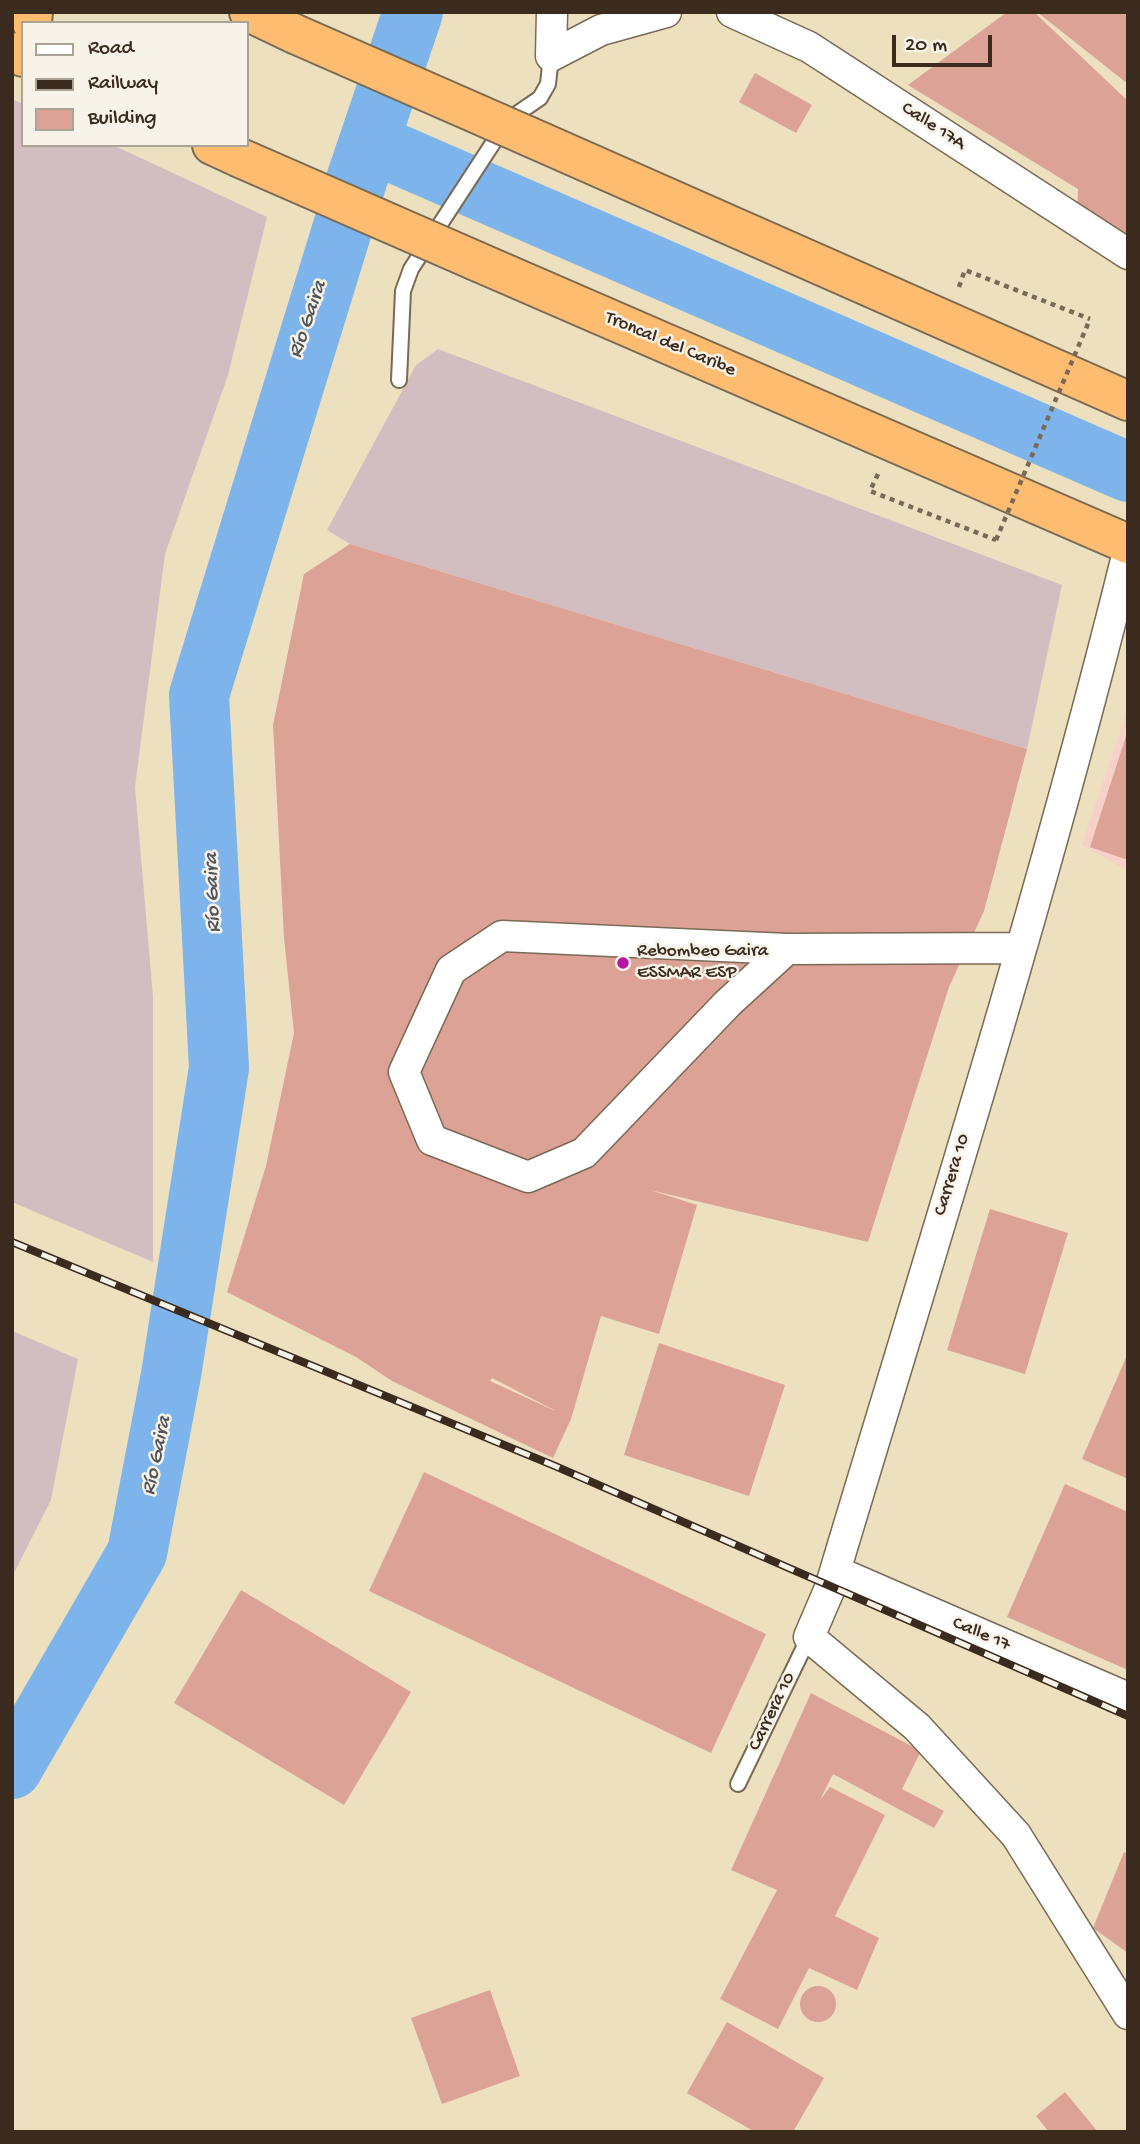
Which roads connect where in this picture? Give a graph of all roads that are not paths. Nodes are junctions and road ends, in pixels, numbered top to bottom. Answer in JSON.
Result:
{"nodes":[{"id":1,"x":249,"y":12,"type":"edge"},
{"id":2,"x":552,"y":12,"type":"edge"},
{"id":3,"x":666,"y":12,"type":"edge"},
{"id":4,"x":732,"y":12,"type":"edge"},
{"id":5,"x":551,"y":56,"type":"junction"},
{"id":6,"x":225,"y":151,"type":"edge"},
{"id":7,"x":1128,"y":254,"type":"edge"},
{"id":8,"x":399,"y":380,"type":"dead end"},
{"id":9,"x":1128,"y":401,"type":"edge"},
{"id":10,"x":1128,"y":544,"type":"edge"},
{"id":11,"x":1128,"y":552,"type":"edge"},
{"id":12,"x":1020,"y":948,"type":"junction"},
{"id":13,"x":788,"y":949,"type":"junction"},
{"id":14,"x":835,"y":1571,"type":"junction"},
{"id":15,"x":809,"y":1637,"type":"junction"},
{"id":16,"x":1128,"y":1698,"type":"edge"},
{"id":17,"x":738,"y":1784,"type":"dead end"},
{"id":18,"x":1128,"y":2014,"type":"edge"}],
"edges":[{"from":1,"to":9,"type":"highway","bridge":true},
{"from":2,"to":5,"type":"street"},
{"from":3,"to":5,"type":"street"},
{"from":4,"to":7,"type":"street","name":"Calle 17A"},
{"from":5,"to":8,"type":"lane"},
{"from":6,"to":10,"type":"highway","name":"Troncal del Caribe","bridge":true},
{"from":11,"to":12,"type":"street","name":"Carrera 10"},
{"from":12,"to":13,"type":"street"},
{"from":12,"to":14,"type":"street","name":"Carrera 10"},
{"from":13,"to":13,"type":"street"},
{"from":14,"to":15,"type":"street","name":"Carrera 10"},
{"from":14,"to":16,"type":"street","name":"Calle 17"},
{"from":15,"to":17,"type":"lane","name":"Carrera 10"},
{"from":15,"to":18,"type":"street"}]}
